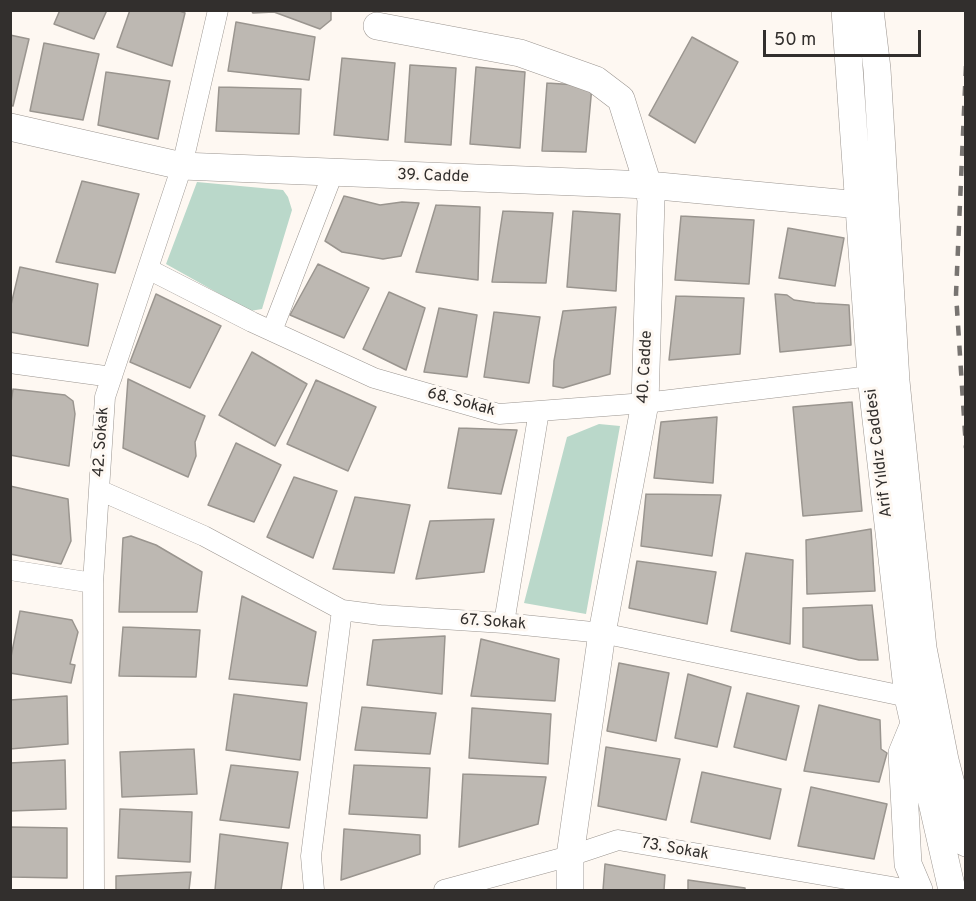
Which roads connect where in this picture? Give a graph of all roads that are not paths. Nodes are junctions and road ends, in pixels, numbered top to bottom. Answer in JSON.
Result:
{"nodes":[{"id":1,"x":218,"y":10,"type":"edge"},
{"id":2,"x":852,"y":12,"type":"edge"},
{"id":3,"x":377,"y":26,"type":"dead end"},
{"id":4,"x":10,"y":127,"type":"edge"},
{"id":5,"x":182,"y":166,"type":"junction"},
{"id":6,"x":333,"y":173,"type":"junction"},
{"id":7,"x":648,"y":185,"type":"junction"},
{"id":8,"x":860,"y":205,"type":"junction"},
{"id":9,"x":148,"y":270,"type":"junction"},
{"id":10,"x":272,"y":331,"type":"junction"},
{"id":11,"x":10,"y":363,"type":"edge"},
{"id":12,"x":112,"y":376,"type":"junction"},
{"id":13,"x":871,"y":376,"type":"junction"},
{"id":14,"x":645,"y":403,"type":"junction"},
{"id":15,"x":538,"y":411,"type":"junction"},
{"id":16,"x":99,"y":490,"type":"junction"},
{"id":17,"x":10,"y":570,"type":"edge"},
{"id":18,"x":93,"y":584,"type":"junction"},
{"id":19,"x":342,"y":610,"type":"junction"},
{"id":20,"x":504,"y":623,"type":"junction"},
{"id":21,"x":602,"y":633,"type":"junction"},
{"id":22,"x":908,"y":697,"type":"junction"},
{"id":23,"x":914,"y":724,"type":"junction"},
{"id":24,"x":966,"y":843,"type":"edge"},
{"id":25,"x":570,"y":856,"type":"junction"},
{"id":26,"x":955,"y":876,"type":"edge"},
{"id":27,"x":94,"y":891,"type":"edge"},
{"id":28,"x":314,"y":891,"type":"edge"},
{"id":29,"x":444,"y":891,"type":"edge"},
{"id":30,"x":570,"y":891,"type":"edge"},
{"id":31,"x":910,"y":891,"type":"edge"},
{"id":32,"x":920,"y":891,"type":"edge"}],
"edges":[{"from":1,"to":5,"type":"street","name":"42. Sokak"},
{"from":2,"to":8,"type":"street","name":"Arif Yıldız Caddesi"},
{"from":2,"to":24,"type":"street","name":"Arif Yıldız Caddesi"},
{"from":3,"to":7,"type":"street","name":"40. Cadde"},
{"from":4,"to":5,"type":"street","name":"39. Cadde"},
{"from":5,"to":6,"type":"street","name":"39. Cadde"},
{"from":5,"to":9,"type":"street","name":"42. Sokak"},
{"from":6,"to":7,"type":"street","name":"39. Cadde"},
{"from":6,"to":10,"type":"street"},
{"from":7,"to":8,"type":"street","name":"39. Cadde"},
{"from":7,"to":14,"type":"street","name":"40. Cadde"},
{"from":8,"to":13,"type":"street","name":"Arif Yıldız Caddesi"},
{"from":9,"to":10,"type":"street","name":"68. Sokak"},
{"from":9,"to":12,"type":"street","name":"42. Sokak"},
{"from":10,"to":15,"type":"street","name":"68. Sokak"},
{"from":11,"to":12,"type":"street"},
{"from":12,"to":16,"type":"street","name":"42. Sokak"},
{"from":13,"to":14,"type":"street","name":"68. Sokak"},
{"from":13,"to":22,"type":"street","name":"Arif Yıldız Caddesi"},
{"from":14,"to":15,"type":"street","name":"68. Sokak"},
{"from":14,"to":21,"type":"street","name":"40. Cadde"},
{"from":15,"to":20,"type":"street"},
{"from":16,"to":18,"type":"street","name":"42. Sokak"},
{"from":16,"to":19,"type":"street","name":"67. Sokak"},
{"from":17,"to":18,"type":"street"},
{"from":18,"to":27,"type":"street","name":"42. Sokak"},
{"from":19,"to":20,"type":"street","name":"67. Sokak"},
{"from":19,"to":28,"type":"street"},
{"from":20,"to":21,"type":"street","name":"67. Sokak"},
{"from":21,"to":22,"type":"street","name":"67. Sokak"},
{"from":21,"to":25,"type":"street","name":"40. Cadde"},
{"from":22,"to":23,"type":"street","name":"Arif Yıldız Caddesi"},
{"from":23,"to":26,"type":"street","name":"Arif Yıldız Caddesi"},
{"from":23,"to":32,"type":"street"},
{"from":25,"to":29,"type":"street","name":"73. Sokak"},
{"from":25,"to":30,"type":"street","name":"40. Cadde"},
{"from":25,"to":31,"type":"street","name":"73. Sokak"},
{"from":26,"to":32,"type":"street"}]}
